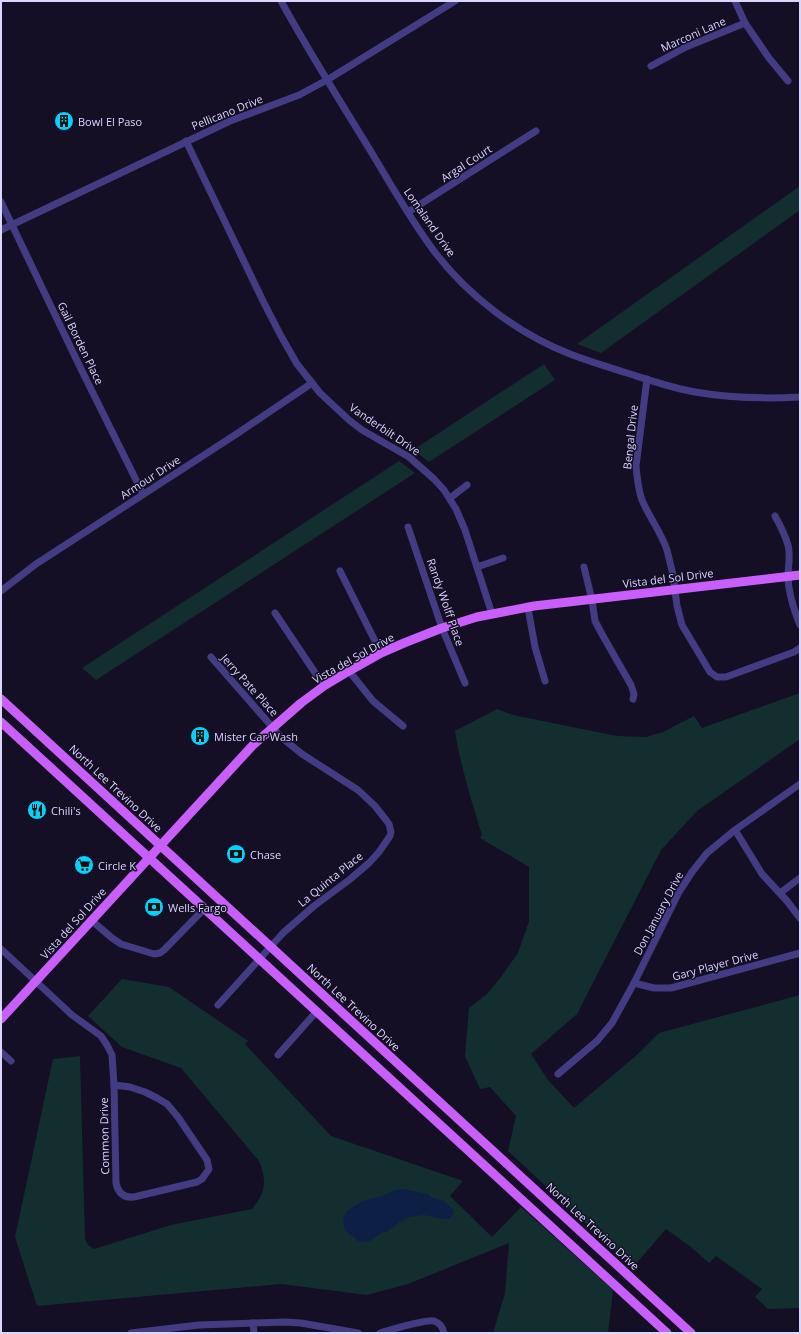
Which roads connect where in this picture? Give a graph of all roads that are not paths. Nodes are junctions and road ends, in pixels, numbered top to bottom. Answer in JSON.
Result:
{"nodes":[{"id":1,"x":281,"y":1,"type":"edge"},
{"id":2,"x":455,"y":1,"type":"edge"},
{"id":3,"x":735,"y":1,"type":"edge"},
{"id":4,"x":746,"y":23,"type":"junction"},
{"id":5,"x":651,"y":66,"type":"dead end"},
{"id":6,"x":327,"y":80,"type":"junction"},
{"id":7,"x":788,"y":81,"type":"dead end"},
{"id":8,"x":536,"y":131,"type":"dead end"},
{"id":9,"x":186,"y":141,"type":"junction"},
{"id":10,"x":1,"y":202,"type":"edge"},
{"id":11,"x":408,"y":212,"type":"junction"},
{"id":12,"x":12,"y":225,"type":"junction"},
{"id":13,"x":1,"y":230,"type":"edge"},
{"id":14,"x":647,"y":379,"type":"junction"},
{"id":15,"x":312,"y":383,"type":"junction"},
{"id":16,"x":800,"y":397,"type":"edge"},
{"id":17,"x":467,"y":484,"type":"dead end"},
{"id":18,"x":143,"y":494,"type":"junction"},
{"id":19,"x":450,"y":498,"type":"junction"},
{"id":20,"x":775,"y":516,"type":"dead end"},
{"id":21,"x":408,"y":527,"type":"dead end"},
{"id":22,"x":503,"y":558,"type":"dead end"},
{"id":23,"x":477,"y":567,"type":"junction"},
{"id":24,"x":584,"y":567,"type":"dead end"},
{"id":25,"x":340,"y":571,"type":"dead end"},
{"id":26,"x":800,"y":575,"type":"edge"},
{"id":27,"x":788,"y":577,"type":"junction"},
{"id":28,"x":674,"y":590,"type":"junction"},
{"id":29,"x":1,"y":591,"type":"edge"},
{"id":30,"x":592,"y":600,"type":"junction"},
{"id":31,"x":528,"y":608,"type":"junction"},
{"id":32,"x":275,"y":613,"type":"dead end"},
{"id":33,"x":492,"y":614,"type":"junction"},
{"id":34,"x":800,"y":625,"type":"edge"},
{"id":35,"x":442,"y":628,"type":"junction"},
{"id":36,"x":800,"y":648,"type":"edge"},
{"id":37,"x":381,"y":653,"type":"junction"},
{"id":38,"x":211,"y":657,"type":"dead end"},
{"id":39,"x":349,"y":671,"type":"junction"},
{"id":40,"x":545,"y":681,"type":"dead end"},
{"id":41,"x":465,"y":683,"type":"dead end"},
{"id":42,"x":324,"y":686,"type":"junction"},
{"id":43,"x":1,"y":699,"type":"edge"},
{"id":44,"x":633,"y":699,"type":"dead end"},
{"id":45,"x":1,"y":722,"type":"edge"},
{"id":46,"x":403,"y":726,"type":"dead end"},
{"id":47,"x":273,"y":727,"type":"junction"},
{"id":48,"x":42,"y":737,"type":"junction"},
{"id":49,"x":31,"y":749,"type":"junction"},
{"id":50,"x":800,"y":784,"type":"edge"},
{"id":51,"x":735,"y":830,"type":"junction"},
{"id":52,"x":160,"y":846,"type":"junction"},
{"id":53,"x":149,"y":858,"type":"junction"},
{"id":54,"x":800,"y":878,"type":"edge"},
{"id":55,"x":780,"y":893,"type":"junction"},
{"id":56,"x":204,"y":909,"type":"junction"},
{"id":57,"x":800,"y":918,"type":"edge"},
{"id":58,"x":92,"y":920,"type":"junction"},
{"id":59,"x":271,"y":947,"type":"junction"},
{"id":60,"x":1,"y":950,"type":"edge"},
{"id":61,"x":800,"y":953,"type":"edge"},
{"id":62,"x":260,"y":959,"type":"junction"},
{"id":63,"x":35,"y":982,"type":"junction"},
{"id":64,"x":634,"y":983,"type":"junction"},
{"id":65,"x":218,"y":1005,"type":"dead end"},
{"id":66,"x":317,"y":1012,"type":"junction"},
{"id":67,"x":1,"y":1019,"type":"edge"},
{"id":68,"x":1,"y":1052,"type":"edge"},
{"id":69,"x":278,"y":1055,"type":"dead end"},
{"id":70,"x":11,"y":1061,"type":"dead end"},
{"id":71,"x":558,"y":1074,"type":"dead end"},
{"id":72,"x":114,"y":1085,"type":"junction"},
{"id":73,"x":253,"y":1323,"type":"junction"},
{"id":74,"x":165,"y":1331,"type":"edge"},
{"id":75,"x":341,"y":1332,"type":"edge"},
{"id":76,"x":131,"y":1333,"type":"edge"},
{"id":77,"x":254,"y":1333,"type":"edge"},
{"id":78,"x":358,"y":1333,"type":"edge"},
{"id":79,"x":380,"y":1333,"type":"edge"},
{"id":80,"x":444,"y":1333,"type":"edge"},
{"id":81,"x":667,"y":1333,"type":"edge"},
{"id":82,"x":691,"y":1333,"type":"edge"}],
"edges":[{"from":1,"to":6,"type":"street","name":"Lomaland Drive"},
{"from":2,"to":6,"type":"street","name":"Pellicano Drive"},
{"from":3,"to":4,"type":"street"},
{"from":4,"to":5,"type":"street","name":"Marconi Lane"},
{"from":4,"to":7,"type":"street"},
{"from":6,"to":9,"type":"street","name":"Pellicano Drive"},
{"from":6,"to":11,"type":"street","name":"Lomaland Drive"},
{"from":8,"to":11,"type":"street","name":"Argal Court"},
{"from":9,"to":12,"type":"street","name":"Pellicano Drive"},
{"from":9,"to":15,"type":"street","name":"Vanderbilt Drive"},
{"from":10,"to":12,"type":"street","name":"Gail Borden Place"},
{"from":11,"to":14,"type":"street","name":"Lomaland Drive"},
{"from":12,"to":13,"type":"street","name":"Pellicano Drive"},
{"from":12,"to":18,"type":"street","name":"Gail Borden Place"},
{"from":14,"to":16,"type":"street","name":"Lomaland Drive"},
{"from":14,"to":28,"type":"street","name":"Bengal Drive"},
{"from":15,"to":18,"type":"street","name":"Armour Drive"},
{"from":15,"to":19,"type":"street","name":"Vanderbilt Drive"},
{"from":17,"to":19,"type":"street"},
{"from":18,"to":29,"type":"street","name":"Armour Drive"},
{"from":19,"to":23,"type":"street","name":"Vanderbilt Drive"},
{"from":20,"to":27,"type":"street"},
{"from":21,"to":35,"type":"street","name":"Randy Wolff Place"},
{"from":22,"to":23,"type":"street"},
{"from":23,"to":33,"type":"street","name":"Vanderbilt Drive"},
{"from":24,"to":30,"type":"street"},
{"from":25,"to":37,"type":"street"},
{"from":26,"to":27,"type":"main road","name":"Vista del Sol Drive"},
{"from":27,"to":28,"type":"main road","name":"Vista del Sol Drive"},
{"from":27,"to":34,"type":"street"},
{"from":28,"to":30,"type":"main road","name":"Vista del Sol Drive"},
{"from":28,"to":36,"type":"street","name":"Bengal Drive"},
{"from":30,"to":31,"type":"main road","name":"Vista del Sol Drive"},
{"from":30,"to":44,"type":"street"},
{"from":31,"to":33,"type":"main road","name":"Vista del Sol Drive"},
{"from":31,"to":40,"type":"street"},
{"from":32,"to":42,"type":"street"},
{"from":33,"to":35,"type":"main road","name":"Vista del Sol Drive"},
{"from":35,"to":37,"type":"main road","name":"Vista del Sol Drive"},
{"from":35,"to":41,"type":"street","name":"Randy Wolff Place"},
{"from":37,"to":39,"type":"main road","name":"Vista del Sol Drive"},
{"from":38,"to":47,"type":"street","name":"Jerry Pate Place"},
{"from":39,"to":42,"type":"main road","name":"Vista del Sol Drive"},
{"from":39,"to":46,"type":"street"},
{"from":42,"to":47,"type":"main road","name":"Vista del Sol Drive"},
{"from":43,"to":48,"type":"main road","name":"North Lee Trevino Drive"},
{"from":45,"to":49,"type":"main road"},
{"from":47,"to":52,"type":"main road","name":"Vista del Sol Drive"},
{"from":47,"to":59,"type":"street","name":"La Quinta Place"},
{"from":48,"to":49,"type":"main road"},
{"from":48,"to":52,"type":"main road","name":"North Lee Trevino Drive"},
{"from":49,"to":53,"type":"main road"},
{"from":50,"to":51,"type":"street","name":"Don January Drive"},
{"from":51,"to":55,"type":"street"},
{"from":51,"to":64,"type":"street","name":"Don January Drive"},
{"from":52,"to":53,"type":"main road","name":"Vista del Sol Drive"},
{"from":52,"to":59,"type":"main road","name":"North Lee Trevino Drive"},
{"from":53,"to":56,"type":"main road"},
{"from":53,"to":58,"type":"main road","name":"Vista del Sol Drive"},
{"from":54,"to":55,"type":"street"},
{"from":55,"to":57,"type":"street"},
{"from":56,"to":58,"type":"street"},
{"from":56,"to":62,"type":"main road"},
{"from":58,"to":63,"type":"main road","name":"Vista del Sol Drive"},
{"from":59,"to":62,"type":"street","name":"La Quinta Place"},
{"from":59,"to":82,"type":"main road","name":"North Lee Trevino Drive"},
{"from":60,"to":63,"type":"street","name":"Common Drive"},
{"from":61,"to":64,"type":"street","name":"Gary Player Drive"},
{"from":62,"to":65,"type":"street","name":"La Quinta Place"},
{"from":62,"to":66,"type":"main road"},
{"from":63,"to":67,"type":"main road","name":"Vista del Sol Drive"},
{"from":63,"to":72,"type":"street","name":"Common Drive"},
{"from":64,"to":71,"type":"street","name":"Don January Drive"},
{"from":66,"to":69,"type":"street"},
{"from":66,"to":81,"type":"main road"},
{"from":68,"to":70,"type":"street"},
{"from":72,"to":72,"type":"street","name":"Common Drive"},
{"from":73,"to":74,"type":"street"},
{"from":73,"to":75,"type":"street"},
{"from":73,"to":77,"type":"street"},
{"from":74,"to":76,"type":"street"},
{"from":75,"to":78,"type":"street"},
{"from":79,"to":80,"type":"street"}]}
